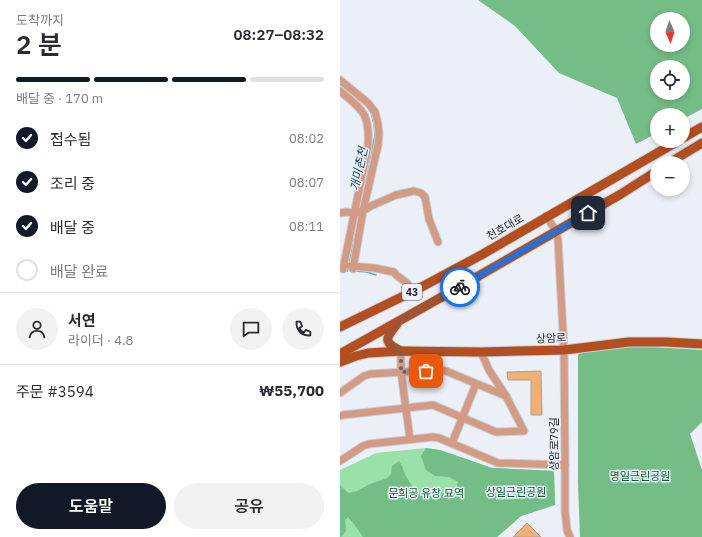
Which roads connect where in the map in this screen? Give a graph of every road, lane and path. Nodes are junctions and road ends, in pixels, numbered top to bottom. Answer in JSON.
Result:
{"nodes":[{"id":1,"x":340,"y":80,"type":"edge"},
{"id":2,"x":340,"y":92,"type":"edge"},
{"id":3,"x":702,"y":127,"type":"edge"},
{"id":4,"x":690,"y":134,"type":"edge"},
{"id":5,"x":702,"y":143,"type":"edge"},
{"id":6,"x":666,"y":148,"type":"edge"},
{"id":7,"x":681,"y":156,"type":"edge"},
{"id":8,"x":650,"y":175,"type":"edge"},
{"id":9,"x":363,"y":211,"type":"junction"},
{"id":10,"x":340,"y":213,"type":"edge"},
{"id":11,"x":355,"y":213,"type":"junction"},
{"id":12,"x":546,"y":216,"type":"junction"},
{"id":13,"x":556,"y":231,"type":"junction"},
{"id":14,"x":438,"y":242,"type":"dead end"},
{"id":15,"x":347,"y":268,"type":"edge"},
{"id":16,"x":412,"y":292,"type":"junction"},
{"id":17,"x":399,"y":321,"type":"junction"},
{"id":18,"x":340,"y":327,"type":"edge"},
{"id":19,"x":702,"y":344,"type":"edge"},
{"id":20,"x":564,"y":350,"type":"junction"},
{"id":21,"x":401,"y":351,"type":"junction"},
{"id":22,"x":481,"y":352,"type":"junction"},
{"id":23,"x":340,"y":354,"type":"edge"},
{"id":24,"x":340,"y":362,"type":"edge"},
{"id":25,"x":401,"y":372,"type":"junction"},
{"id":26,"x":476,"y":384,"type":"junction"},
{"id":27,"x":340,"y":393,"type":"edge"},
{"id":28,"x":506,"y":396,"type":"junction"},
{"id":29,"x":406,"y":407,"type":"junction"},
{"id":30,"x":341,"y":414,"type":"edge"},
{"id":31,"x":462,"y":417,"type":"junction"},
{"id":32,"x":410,"y":439,"type":"junction"},
{"id":33,"x":452,"y":443,"type":"junction"},
{"id":34,"x":340,"y":461,"type":"edge"},
{"id":35,"x":565,"y":465,"type":"junction"},
{"id":36,"x":570,"y":537,"type":"edge"}],
"edges":[{"from":1,"to":9,"type":"street"},
{"from":2,"to":11,"type":"street"},
{"from":3,"to":4,"type":"main road"},
{"from":5,"to":7,"type":"main road"},
{"from":6,"to":12,"type":"main road","name":"천호대로","number":"43"},
{"from":8,"to":13,"type":"main road","number":"43"},
{"from":9,"to":11,"type":"street"},
{"from":9,"to":14,"type":"street"},
{"from":9,"to":15,"type":"street"},
{"from":10,"to":11,"type":"street"},
{"from":11,"to":15,"type":"street"},
{"from":12,"to":13,"type":"street"},
{"from":12,"to":16,"type":"main road","name":"천호대로","number":"43"},
{"from":13,"to":17,"type":"main road","number":"43"},
{"from":13,"to":20,"type":"street","name":"상암로79길"},
{"from":15,"to":16,"type":"street"},
{"from":16,"to":18,"type":"main road","name":"천호대로","number":"43"},
{"from":17,"to":21,"type":"main road"},
{"from":17,"to":23,"type":"main road","number":"43"},
{"from":19,"to":20,"type":"main road","name":"상암로"},
{"from":20,"to":22,"type":"main road","name":"상암로"},
{"from":20,"to":35,"type":"street","name":"상암로79길"},
{"from":21,"to":22,"type":"main road","name":"상암로"},
{"from":21,"to":24,"type":"main road","name":"상암로"},
{"from":21,"to":25,"type":"street"},
{"from":22,"to":28,"type":"street"},
{"from":25,"to":26,"type":"street"},
{"from":25,"to":27,"type":"street"},
{"from":25,"to":29,"type":"street"},
{"from":26,"to":28,"type":"street"},
{"from":26,"to":31,"type":"street"},
{"from":28,"to":31,"type":"street"},
{"from":29,"to":30,"type":"street"},
{"from":29,"to":31,"type":"street"},
{"from":29,"to":32,"type":"street"},
{"from":31,"to":33,"type":"street"},
{"from":32,"to":33,"type":"street"},
{"from":32,"to":34,"type":"street"},
{"from":33,"to":35,"type":"street"},
{"from":35,"to":36,"type":"street","name":"상암로79길"}]}
